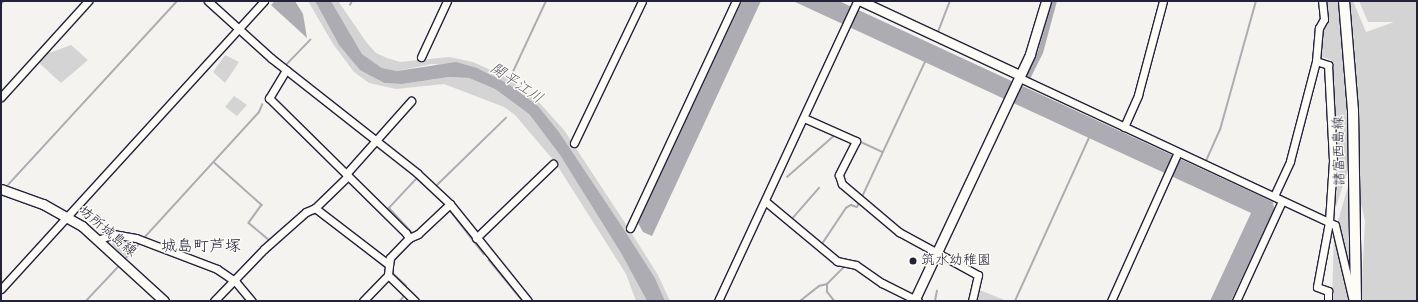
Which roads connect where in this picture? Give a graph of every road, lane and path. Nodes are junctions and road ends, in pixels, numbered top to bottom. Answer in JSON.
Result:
{"nodes":[{"id":1,"x":88,"y":1,"type":"edge"},
{"id":2,"x":208,"y":1,"type":"edge"},
{"id":3,"x":264,"y":1,"type":"edge"},
{"id":4,"x":447,"y":1,"type":"edge"},
{"id":5,"x":642,"y":1,"type":"edge"},
{"id":6,"x":736,"y":1,"type":"edge"},
{"id":7,"x":1046,"y":1,"type":"edge"},
{"id":8,"x":1163,"y":1,"type":"edge"},
{"id":9,"x":1322,"y":1,"type":"edge"},
{"id":10,"x":1344,"y":1,"type":"edge"},
{"id":11,"x":857,"y":3,"type":"edge"},
{"id":12,"x":238,"y":28,"type":"junction"},
{"id":13,"x":421,"y":57,"type":"dead end"},
{"id":14,"x":1316,"y":61,"type":"junction"},
{"id":15,"x":286,"y":70,"type":"junction"},
{"id":16,"x":1018,"y":79,"type":"junction"},
{"id":17,"x":1,"y":97,"type":"edge"},
{"id":18,"x":411,"y":101,"type":"dead end"},
{"id":19,"x":804,"y":118,"type":"junction"},
{"id":20,"x":1124,"y":127,"type":"junction"},
{"id":21,"x":375,"y":140,"type":"junction"},
{"id":22,"x":574,"y":143,"type":"dead end"},
{"id":23,"x":1178,"y":154,"type":"junction"},
{"id":24,"x":553,"y":164,"type":"dead end"},
{"id":25,"x":347,"y":175,"type":"junction"},
{"id":26,"x":1,"y":189,"type":"edge"},
{"id":27,"x":1274,"y":196,"type":"junction"},
{"id":28,"x":765,"y":201,"type":"junction"},
{"id":29,"x":1282,"y":201,"type":"junction"},
{"id":30,"x":450,"y":204,"type":"junction"},
{"id":31,"x":315,"y":208,"type":"junction"},
{"id":32,"x":67,"y":216,"type":"junction"},
{"id":33,"x":1329,"y":222,"type":"junction"},
{"id":34,"x":630,"y":228,"type":"dead end"},
{"id":35,"x":409,"y":238,"type":"junction"},
{"id":36,"x":476,"y":238,"type":"junction"},
{"id":37,"x":98,"y":240,"type":"junction"},
{"id":38,"x":937,"y":253,"type":"junction"},
{"id":39,"x":388,"y":264,"type":"junction"},
{"id":40,"x":388,"y":275,"type":"junction"},
{"id":41,"x":235,"y":280,"type":"junction"},
{"id":42,"x":1,"y":289,"type":"edge"},
{"id":43,"x":916,"y":300,"type":"edge"},
{"id":44,"x":164,"y":301,"type":"edge"},
{"id":45,"x":214,"y":301,"type":"edge"},
{"id":46,"x":252,"y":301,"type":"edge"},
{"id":47,"x":363,"y":301,"type":"edge"},
{"id":48,"x":415,"y":301,"type":"edge"},
{"id":49,"x":528,"y":301,"type":"edge"},
{"id":50,"x":718,"y":301,"type":"edge"},
{"id":51,"x":972,"y":301,"type":"edge"},
{"id":52,"x":1111,"y":301,"type":"edge"},
{"id":53,"x":1236,"y":301,"type":"edge"},
{"id":54,"x":1328,"y":301,"type":"edge"},
{"id":55,"x":1353,"y":301,"type":"edge"},
{"id":56,"x":1356,"y":301,"type":"edge"}],
"edges":[{"from":1,"to":17,"type":"street"},
{"from":2,"to":12,"type":"street"},
{"from":3,"to":12,"type":"street"},
{"from":4,"to":13,"type":"street"},
{"from":5,"to":22,"type":"street"},
{"from":6,"to":34,"type":"street"},
{"from":7,"to":16,"type":"street"},
{"from":8,"to":20,"type":"street"},
{"from":9,"to":14,"type":"street"},
{"from":10,"to":56,"type":"main road","name":"諸富西島線"},
{"from":11,"to":16,"type":"street"},
{"from":11,"to":19,"type":"street"},
{"from":12,"to":15,"type":"street"},
{"from":12,"to":32,"type":"street"},
{"from":14,"to":27,"type":"street"},
{"from":14,"to":33,"type":"street"},
{"from":15,"to":21,"type":"street"},
{"from":15,"to":25,"type":"street"},
{"from":16,"to":20,"type":"street"},
{"from":16,"to":38,"type":"street"},
{"from":18,"to":21,"type":"street"},
{"from":19,"to":28,"type":"street"},
{"from":19,"to":38,"type":"street"},
{"from":20,"to":23,"type":"street"},
{"from":21,"to":25,"type":"street"},
{"from":21,"to":30,"type":"street"},
{"from":23,"to":27,"type":"street"},
{"from":23,"to":52,"type":"street"},
{"from":24,"to":36,"type":"street"},
{"from":25,"to":31,"type":"street"},
{"from":25,"to":35,"type":"street"},
{"from":26,"to":32,"type":"street","name":"坊所城島線"},
{"from":27,"to":29,"type":"street"},
{"from":28,"to":43,"type":"street"},
{"from":28,"to":50,"type":"street"},
{"from":29,"to":33,"type":"street"},
{"from":29,"to":53,"type":"street"},
{"from":30,"to":35,"type":"street"},
{"from":30,"to":36,"type":"street"},
{"from":31,"to":39,"type":"street"},
{"from":31,"to":41,"type":"street"},
{"from":32,"to":37,"type":"street","name":"坊所城島線"},
{"from":32,"to":42,"type":"street"},
{"from":33,"to":54,"type":"street"},
{"from":33,"to":55,"type":"street"},
{"from":35,"to":39,"type":"street"},
{"from":36,"to":49,"type":"street"},
{"from":37,"to":41,"type":"street"},
{"from":37,"to":44,"type":"street","name":"坊所城島線"},
{"from":38,"to":43,"type":"street"},
{"from":38,"to":51,"type":"street"},
{"from":39,"to":40,"type":"street"},
{"from":40,"to":47,"type":"street"},
{"from":40,"to":48,"type":"street"},
{"from":41,"to":45,"type":"street"},
{"from":41,"to":46,"type":"street"}]}
